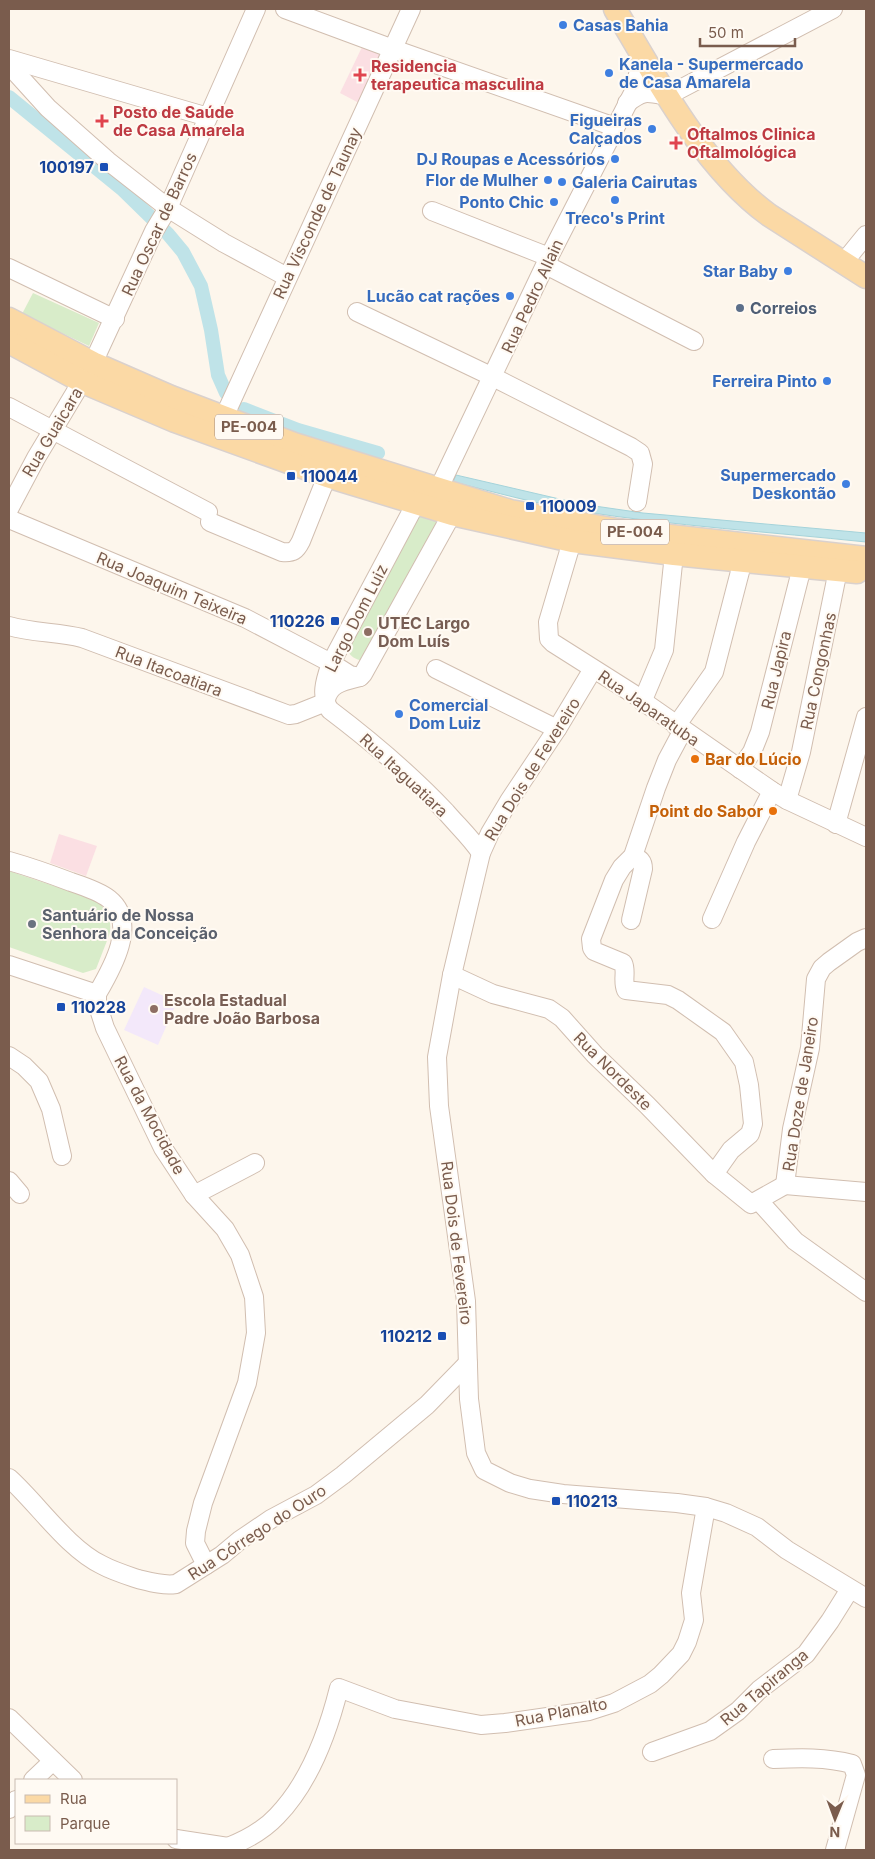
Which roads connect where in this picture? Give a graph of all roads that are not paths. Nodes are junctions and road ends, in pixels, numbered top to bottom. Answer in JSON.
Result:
{"nodes":[{"id":1,"x":256,"y":9,"type":"edge"},
{"id":2,"x":285,"y":9,"type":"edge"},
{"id":3,"x":411,"y":9,"type":"edge"},
{"id":4,"x":615,"y":9,"type":"edge"},
{"id":5,"x":833,"y":9,"type":"edge"},
{"id":6,"x":393,"y":49,"type":"junction"},
{"id":7,"x":643,"y":56,"type":"junction"},
{"id":8,"x":9,"y":59,"type":"edge"},
{"id":9,"x":9,"y":65,"type":"edge"},
{"id":10,"x":667,"y":96,"type":"junction"},
{"id":11,"x":627,"y":103,"type":"junction"},
{"id":12,"x":208,"y":117,"type":"junction"},
{"id":13,"x":615,"y":127,"type":"junction"},
{"id":14,"x":432,"y":210,"type":"dead end"},
{"id":15,"x":165,"y":211,"type":"junction"},
{"id":16,"x":866,"y":235,"type":"edge"},
{"id":17,"x":548,"y":261,"type":"junction"},
{"id":18,"x":844,"y":262,"type":"junction"},
{"id":19,"x":9,"y":268,"type":"edge"},
{"id":20,"x":288,"y":276,"type":"junction"},
{"id":21,"x":866,"y":277,"type":"edge"},
{"id":22,"x":357,"y":312,"type":"dead end"},
{"id":23,"x":9,"y":319,"type":"edge"},
{"id":24,"x":115,"y":319,"type":"junction"},
{"id":25,"x":694,"y":341,"type":"dead end"},
{"id":26,"x":9,"y":342,"type":"edge"},
{"id":27,"x":88,"y":372,"type":"junction"},
{"id":28,"x":493,"y":377,"type":"junction"},
{"id":29,"x":9,"y":407,"type":"edge"},
{"id":30,"x":224,"y":417,"type":"junction"},
{"id":31,"x":52,"y":430,"type":"junction"},
{"id":32,"x":327,"y":476,"type":"junction"},
{"id":33,"x":438,"y":490,"type":"junction"},
{"id":34,"x":637,"y":502,"type":"dead end"},
{"id":35,"x":416,"y":503,"type":"junction"},
{"id":36,"x":457,"y":506,"type":"junction"},
{"id":37,"x":9,"y":509,"type":"edge"},
{"id":38,"x":9,"y":519,"type":"edge"},
{"id":39,"x":572,"y":541,"type":"junction"},
{"id":40,"x":674,"y":554,"type":"junction"},
{"id":41,"x":866,"y":558,"type":"edge"},
{"id":42,"x":742,"y":560,"type":"junction"},
{"id":43,"x":802,"y":567,"type":"junction"},
{"id":44,"x":838,"y":570,"type":"junction"},
{"id":45,"x":866,"y":573,"type":"edge"},
{"id":46,"x":9,"y":626,"type":"edge"},
{"id":47,"x":331,"y":663,"type":"junction"},
{"id":48,"x":436,"y":668,"type":"dead end"},
{"id":49,"x":593,"y":669,"type":"junction"},
{"id":50,"x":360,"y":677,"type":"junction"},
{"id":51,"x":643,"y":700,"type":"junction"},
{"id":52,"x":326,"y":701,"type":"junction"},
{"id":53,"x":866,"y":717,"type":"edge"},
{"id":54,"x":679,"y":728,"type":"junction"},
{"id":55,"x":557,"y":729,"type":"junction"},
{"id":56,"x":740,"y":770,"type":"junction"},
{"id":57,"x":779,"y":795,"type":"junction"},
{"id":58,"x":836,"y":824,"type":"junction"},
{"id":59,"x":866,"y":837,"type":"edge"},
{"id":60,"x":481,"y":853,"type":"junction"},
{"id":61,"x":633,"y":856,"type":"junction"},
{"id":62,"x":9,"y":861,"type":"edge"},
{"id":63,"x":712,"y":919,"type":"dead end"},
{"id":64,"x":631,"y":920,"type":"dead end"},
{"id":65,"x":866,"y":938,"type":"edge"},
{"id":66,"x":9,"y":966,"type":"edge"},
{"id":67,"x":452,"y":975,"type":"junction"},
{"id":68,"x":97,"y":994,"type":"junction"},
{"id":69,"x":9,"y":1056,"type":"edge"},
{"id":70,"x":62,"y":1156,"type":"dead end"},
{"id":71,"x":255,"y":1163,"type":"dead end"},
{"id":72,"x":714,"y":1174,"type":"junction"},
{"id":73,"x":785,"y":1185,"type":"junction"},
{"id":74,"x":866,"y":1192,"type":"edge"},
{"id":75,"x":194,"y":1195,"type":"junction"},
{"id":76,"x":754,"y":1203,"type":"junction"},
{"id":77,"x":866,"y":1292,"type":"edge"},
{"id":78,"x":468,"y":1363,"type":"junction"},
{"id":79,"x":9,"y":1478,"type":"edge"},
{"id":80,"x":706,"y":1507,"type":"junction"},
{"id":81,"x":206,"y":1565,"type":"junction"},
{"id":82,"x":850,"y":1589,"type":"junction"},
{"id":83,"x":866,"y":1598,"type":"edge"},
{"id":84,"x":9,"y":1718,"type":"edge"},
{"id":85,"x":652,"y":1752,"type":"dead end"},
{"id":86,"x":773,"y":1759,"type":"dead end"},
{"id":87,"x":52,"y":1761,"type":"junction"},
{"id":88,"x":34,"y":1779,"type":"edge"},
{"id":89,"x":72,"y":1779,"type":"edge"},
{"id":90,"x":178,"y":1839,"type":"edge"},
{"id":91,"x":227,"y":1848,"type":"edge"},
{"id":92,"x":835,"y":1850,"type":"edge"}],
"edges":[{"from":1,"to":12,"type":"street","name":"Rua Oscar de Barros"},
{"from":2,"to":6,"type":"street"},
{"from":3,"to":6,"type":"street","name":"Rua Visconde de Taunay"},
{"from":4,"to":7,"type":"main road"},
{"from":5,"to":10,"type":"street"},
{"from":6,"to":13,"type":"street"},
{"from":6,"to":20,"type":"street","name":"Rua Visconde de Taunay"},
{"from":7,"to":10,"type":"main road"},
{"from":7,"to":11,"type":"street","name":"Rua Pedro Allain"},
{"from":8,"to":12,"type":"street"},
{"from":9,"to":15,"type":"street"},
{"from":10,"to":11,"type":"street"},
{"from":10,"to":18,"type":"main road"},
{"from":11,"to":13,"type":"street","name":"Rua Pedro Allain"},
{"from":12,"to":15,"type":"street","name":"Rua Oscar de Barros"},
{"from":13,"to":17,"type":"street","name":"Rua Pedro Allain"},
{"from":14,"to":17,"type":"street"},
{"from":15,"to":20,"type":"street"},
{"from":15,"to":24,"type":"street","name":"Rua Oscar de Barros"},
{"from":16,"to":18,"type":"street"},
{"from":17,"to":25,"type":"street"},
{"from":17,"to":28,"type":"street","name":"Rua Pedro Allain"},
{"from":18,"to":21,"type":"main road"},
{"from":19,"to":24,"type":"street"},
{"from":20,"to":30,"type":"street","name":"Rua Visconde de Taunay"},
{"from":22,"to":28,"type":"street"},
{"from":23,"to":27,"type":"main road","number":"PE-004"},
{"from":24,"to":27,"type":"street","name":"Rua Oscar de Barros"},
{"from":26,"to":27,"type":"main road","number":"PE-004"},
{"from":27,"to":30,"type":"main road","number":"PE-004"},
{"from":27,"to":31,"type":"street","name":"Rua Guaicara"},
{"from":27,"to":32,"type":"main road","number":"PE-004"},
{"from":28,"to":33,"type":"street","name":"Rua Pedro Allain"},
{"from":28,"to":34,"type":"street"},
{"from":29,"to":31,"type":"street"},
{"from":30,"to":33,"type":"main road","number":"PE-004"},
{"from":31,"to":32,"type":"street"},
{"from":31,"to":37,"type":"street","name":"Rua Guaicara"},
{"from":32,"to":35,"type":"main road","number":"PE-004"},
{"from":33,"to":36,"type":"main road","number":"PE-004"},
{"from":35,"to":36,"type":"main road","number":"PE-004"},
{"from":35,"to":47,"type":"street","name":"Largo Dom Luiz"},
{"from":36,"to":39,"type":"main road","number":"PE-004"},
{"from":36,"to":41,"type":"main road","number":"PE-004"},
{"from":36,"to":50,"type":"street","name":"Largo Dom Luiz"},
{"from":38,"to":47,"type":"street","name":"Rua Joaquim Teixeira"},
{"from":39,"to":40,"type":"main road","number":"PE-004"},
{"from":39,"to":49,"type":"street","name":"Rua Japaratuba"},
{"from":40,"to":42,"type":"main road","number":"PE-004"},
{"from":40,"to":51,"type":"street"},
{"from":42,"to":43,"type":"main road","number":"PE-004"},
{"from":42,"to":54,"type":"street"},
{"from":43,"to":44,"type":"main road","number":"PE-004"},
{"from":43,"to":56,"type":"street","name":"Rua Japira"},
{"from":44,"to":45,"type":"main road","number":"PE-004"},
{"from":44,"to":57,"type":"street","name":"Rua Congonhas"},
{"from":46,"to":52,"type":"street","name":"Rua Itacoatiara"},
{"from":47,"to":50,"type":"street","name":"Rua Joaquim Teixeira"},
{"from":47,"to":52,"type":"street","name":"Largo Dom Luiz"},
{"from":48,"to":55,"type":"street"},
{"from":49,"to":51,"type":"street","name":"Rua Japaratuba"},
{"from":49,"to":55,"type":"street","name":"Rua Dois de Fevereiro"},
{"from":50,"to":52,"type":"street","name":"Largo Dom Luiz"},
{"from":51,"to":54,"type":"street","name":"Rua Japaratuba"},
{"from":52,"to":60,"type":"street","name":"Rua Itaguatiara"},
{"from":53,"to":58,"type":"street"},
{"from":54,"to":56,"type":"street","name":"Rua Japaratuba"},
{"from":54,"to":61,"type":"street"},
{"from":55,"to":60,"type":"street","name":"Rua Dois de Fevereiro"},
{"from":56,"to":57,"type":"street","name":"Rua Japaratuba"},
{"from":57,"to":58,"type":"street","name":"Rua Japaratuba"},
{"from":57,"to":63,"type":"street","name":"Rua Congonhas"},
{"from":58,"to":59,"type":"street","name":"Rua Japaratuba"},
{"from":60,"to":67,"type":"street","name":"Rua Dois de Fevereiro"},
{"from":61,"to":64,"type":"street"},
{"from":61,"to":72,"type":"street"},
{"from":62,"to":68,"type":"street"},
{"from":65,"to":73,"type":"street","name":"Rua Doze de Janeiro"},
{"from":66,"to":68,"type":"street"},
{"from":67,"to":72,"type":"street","name":"Rua Nordeste"},
{"from":67,"to":78,"type":"street","name":"Rua Dois de Fevereiro"},
{"from":68,"to":75,"type":"street","name":"Rua da Mocidade"},
{"from":69,"to":70,"type":"street"},
{"from":71,"to":75,"type":"street"},
{"from":72,"to":76,"type":"street","name":"Rua Nordeste"},
{"from":73,"to":74,"type":"street"},
{"from":73,"to":76,"type":"street"},
{"from":75,"to":81,"type":"street","name":"Rua da Mocidade"},
{"from":76,"to":77,"type":"street","name":"Rua Nordeste"},
{"from":78,"to":80,"type":"street","name":"Rua Dois de Fevereiro"},
{"from":78,"to":81,"type":"street","name":"Rua Córrego do Ouro"},
{"from":79,"to":81,"type":"street","name":"Rua Córrego do Ouro"},
{"from":80,"to":82,"type":"street","name":"Rua Dois de Fevereiro"},
{"from":80,"to":91,"type":"street","name":"Rua Planalto"},
{"from":82,"to":83,"type":"street","name":"Rua Dois de Fevereiro"},
{"from":82,"to":85,"type":"street","name":"Rua Tapiranga"},
{"from":84,"to":87,"type":"street"},
{"from":86,"to":92,"type":"street"},
{"from":87,"to":88,"type":"street"},
{"from":87,"to":89,"type":"street"},
{"from":90,"to":91,"type":"street"}]}
